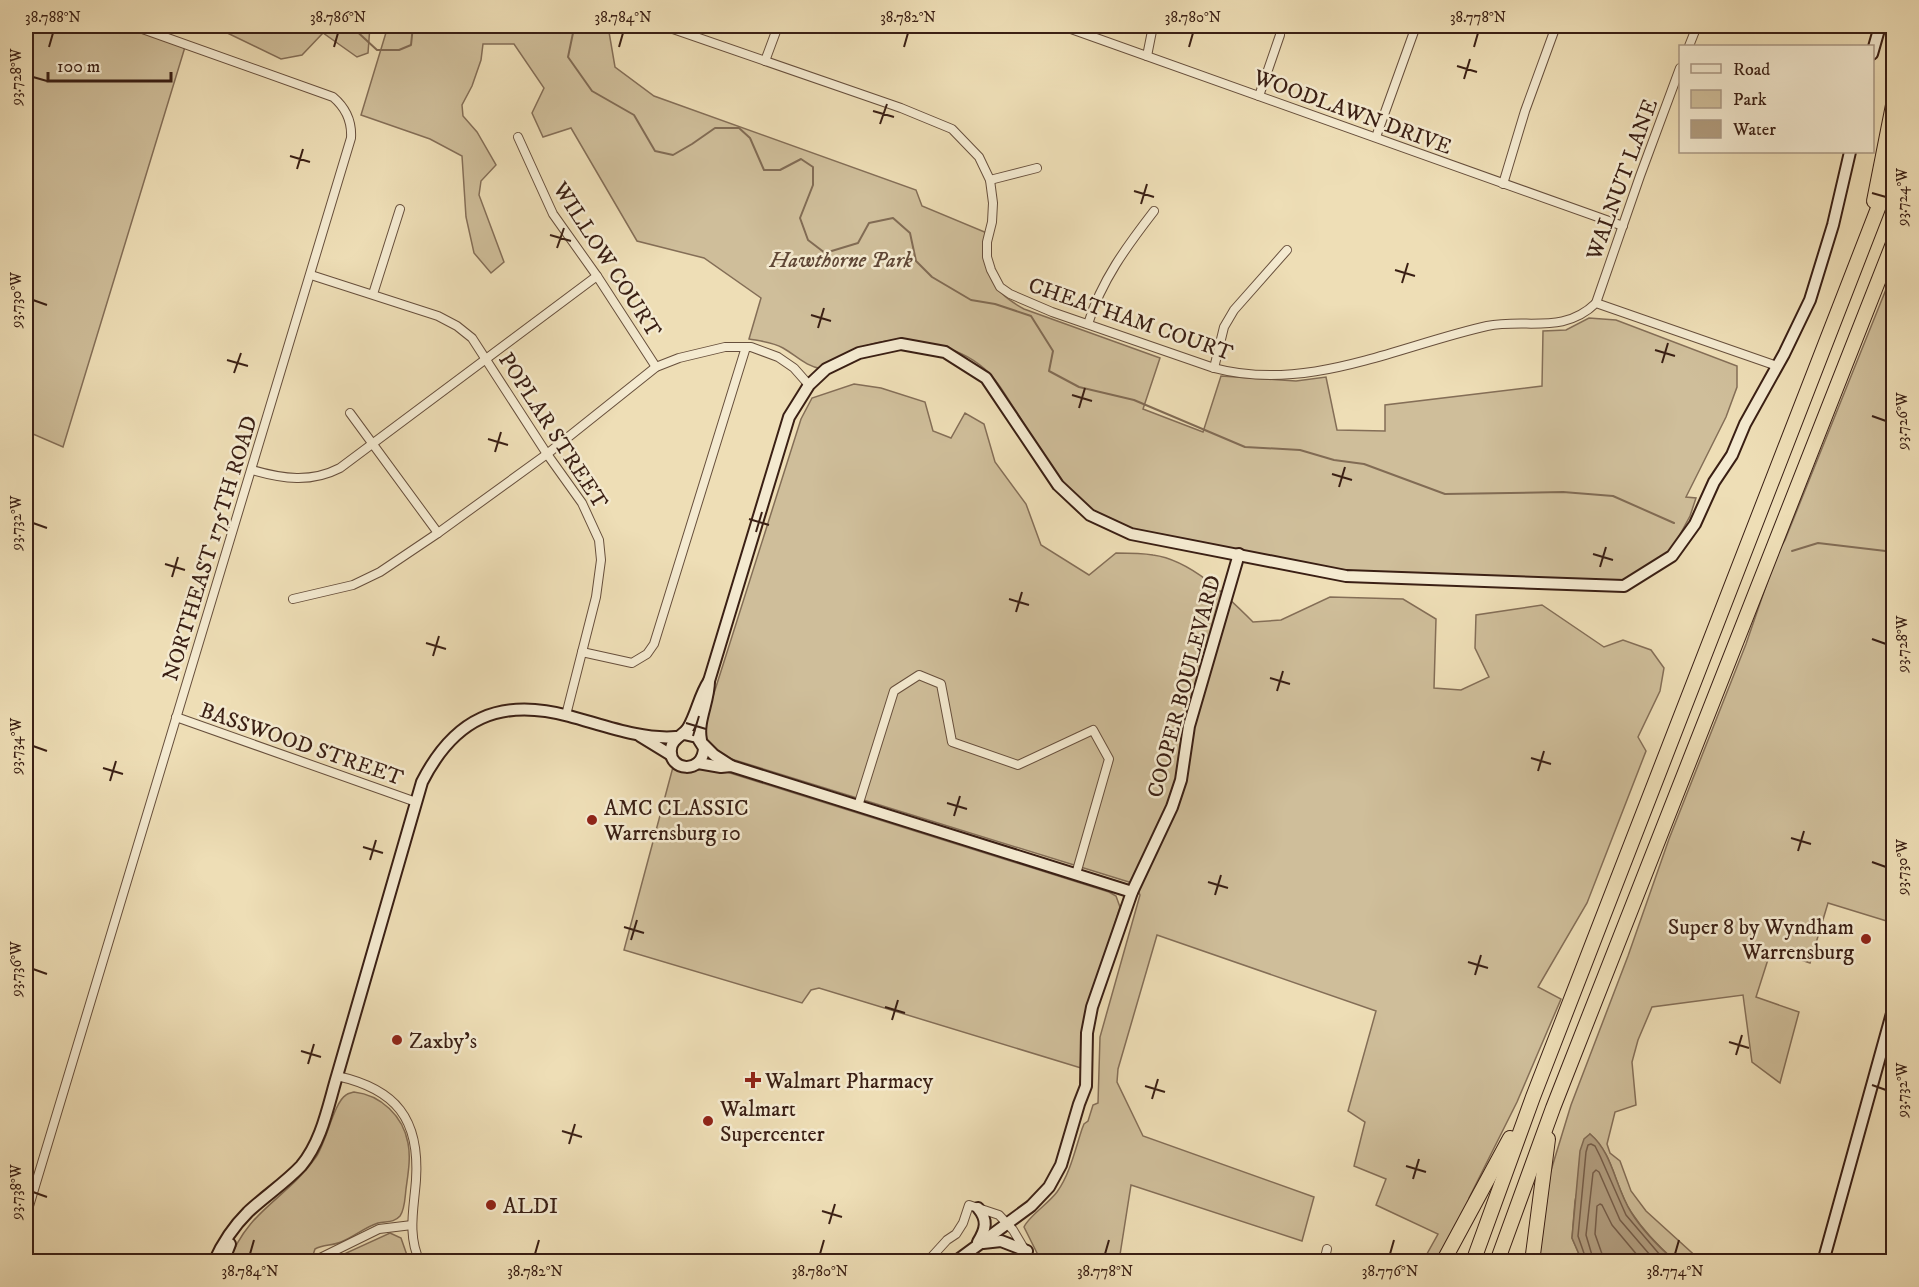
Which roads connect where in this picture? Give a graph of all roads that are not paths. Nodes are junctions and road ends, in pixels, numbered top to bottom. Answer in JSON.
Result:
{"nodes":[{"id":1,"x":134,"y":26,"type":"edge"},
{"id":2,"x":778,"y":26,"type":"edge"},
{"id":3,"x":1153,"y":26,"type":"edge"},
{"id":4,"x":1416,"y":26,"type":"edge"},
{"id":5,"x":1556,"y":26,"type":"edge"},
{"id":6,"x":1696,"y":26,"type":"edge"},
{"id":7,"x":1880,"y":26,"type":"edge"},
{"id":8,"x":670,"y":28,"type":"dead end"},
{"id":9,"x":1071,"y":28,"type":"dead end"},
{"id":10,"x":1280,"y":35,"type":"dead end"},
{"id":11,"x":1689,"y":45,"type":"edge"},
{"id":12,"x":1874,"y":47,"type":"edge"},
{"id":13,"x":1147,"y":56,"type":"junction"},
{"id":14,"x":765,"y":61,"type":"junction"},
{"id":15,"x":1679,"y":71,"type":"edge"},
{"id":16,"x":1259,"y":96,"type":"junction"},
{"id":17,"x":1893,"y":100,"type":"edge"},
{"id":18,"x":518,"y":137,"type":"dead end"},
{"id":19,"x":1376,"y":137,"type":"junction"},
{"id":20,"x":1850,"y":153,"type":"edge"},
{"id":21,"x":1893,"y":167,"type":"edge"},
{"id":22,"x":1037,"y":168,"type":"dead end"},
{"id":23,"x":990,"y":180,"type":"junction"},
{"id":24,"x":1503,"y":184,"type":"junction"},
{"id":25,"x":400,"y":209,"type":"dead end"},
{"id":26,"x":1154,"y":211,"type":"dead end"},
{"id":27,"x":1623,"y":226,"type":"junction"},
{"id":28,"x":1869,"y":231,"type":"junction"},
{"id":29,"x":1893,"y":241,"type":"edge"},
{"id":30,"x":1287,"y":250,"type":"dead end"},
{"id":31,"x":1893,"y":250,"type":"edge"},
{"id":32,"x":311,"y":275,"type":"junction"},
{"id":33,"x":597,"y":276,"type":"junction"},
{"id":34,"x":1877,"y":282,"type":"junction"},
{"id":35,"x":373,"y":294,"type":"junction"},
{"id":36,"x":1596,"y":303,"type":"junction"},
{"id":37,"x":1088,"y":324,"type":"junction"},
{"id":38,"x":746,"y":347,"type":"junction"},
{"id":39,"x":487,"y":359,"type":"junction"},
{"id":40,"x":1777,"y":366,"type":"junction"},
{"id":41,"x":656,"y":367,"type":"junction"},
{"id":42,"x":1214,"y":368,"type":"junction"},
{"id":43,"x":809,"y":385,"type":"junction"},
{"id":44,"x":350,"y":413,"type":"dead end"},
{"id":45,"x":372,"y":444,"type":"junction"},
{"id":46,"x":547,"y":454,"type":"junction"},
{"id":47,"x":252,"y":470,"type":"junction"},
{"id":48,"x":438,"y":533,"type":"junction"},
{"id":49,"x":1239,"y":554,"type":"junction"},
{"id":50,"x":293,"y":599,"type":"dead end"},
{"id":51,"x":582,"y":652,"type":"junction"},
{"id":52,"x":710,"y":681,"type":"junction"},
{"id":53,"x":566,"y":715,"type":"junction"},
{"id":54,"x":176,"y":717,"type":"junction"},
{"id":55,"x":640,"y":736,"type":"junction"},
{"id":56,"x":680,"y":736,"type":"junction"},
{"id":57,"x":702,"y":742,"type":"junction"},
{"id":58,"x":671,"y":755,"type":"junction"},
{"id":59,"x":698,"y":763,"type":"junction"},
{"id":60,"x":731,"y":766,"type":"junction"},
{"id":61,"x":416,"y":802,"type":"junction"},
{"id":62,"x":858,"y":806,"type":"junction"},
{"id":63,"x":1076,"y":874,"type":"junction"},
{"id":64,"x":1132,"y":892,"type":"junction"},
{"id":65,"x":1893,"y":1006,"type":"edge"},
{"id":66,"x":337,"y":1076,"type":"junction"},
{"id":67,"x":1533,"y":1097,"type":"junction"},
{"id":68,"x":1553,"y":1108,"type":"junction"},
{"id":69,"x":978,"y":1208,"type":"junction"},
{"id":70,"x":26,"y":1216,"type":"edge"},
{"id":71,"x":1008,"y":1223,"type":"junction"},
{"id":72,"x":411,"y":1225,"type":"junction"},
{"id":73,"x":231,"y":1235,"type":"junction"},
{"id":74,"x":977,"y":1244,"type":"junction"},
{"id":75,"x":1327,"y":1249,"type":"dead end"},
{"id":76,"x":1027,"y":1251,"type":"junction"},
{"id":77,"x":320,"y":1258,"type":"dead end"},
{"id":78,"x":214,"y":1262,"type":"edge"},
{"id":79,"x":223,"y":1262,"type":"edge"},
{"id":80,"x":420,"y":1262,"type":"edge"},
{"id":81,"x":927,"y":1262,"type":"edge"},
{"id":82,"x":955,"y":1262,"type":"edge"},
{"id":83,"x":1032,"y":1262,"type":"edge"},
{"id":84,"x":1324,"y":1262,"type":"edge"},
{"id":85,"x":1443,"y":1262,"type":"edge"},
{"id":86,"x":1473,"y":1262,"type":"edge"},
{"id":87,"x":1497,"y":1262,"type":"edge"},
{"id":88,"x":1532,"y":1262,"type":"edge"},
{"id":89,"x":1823,"y":1262,"type":"edge"}],
"edges":[{"from":1,"to":32,"type":"street","name":"NORTHEAST 175TH ROAD"},
{"from":2,"to":14,"type":"street"},
{"from":3,"to":13,"type":"street"},
{"from":4,"to":19,"type":"street"},
{"from":5,"to":24,"type":"street"},
{"from":6,"to":11,"type":"street"},
{"from":7,"to":12,"type":"street"},
{"from":8,"to":14,"type":"street","name":"CHEATHAM COURT"},
{"from":9,"to":13,"type":"street","name":"WOODLAWN DRIVE"},
{"from":10,"to":16,"type":"street"},
{"from":13,"to":16,"type":"street","name":"WOODLAWN DRIVE"},
{"from":14,"to":23,"type":"street","name":"CHEATHAM COURT"},
{"from":15,"to":27,"type":"street","name":"WALNUT LANE"},
{"from":16,"to":19,"type":"street","name":"WOODLAWN DRIVE"},
{"from":17,"to":28,"type":"highway"},
{"from":18,"to":33,"type":"street","name":"WILLOW COURT"},
{"from":19,"to":24,"type":"street","name":"WOODLAWN DRIVE"},
{"from":20,"to":40,"type":"street"},
{"from":21,"to":28,"type":"highway"},
{"from":22,"to":23,"type":"street"},
{"from":23,"to":37,"type":"street","name":"CHEATHAM COURT"},
{"from":24,"to":27,"type":"street","name":"WOODLAWN DRIVE"},
{"from":25,"to":35,"type":"street"},
{"from":26,"to":37,"type":"street"},
{"from":27,"to":36,"type":"street","name":"WALNUT LANE"},
{"from":28,"to":67,"type":"highway"},
{"from":29,"to":34,"type":"highway"},
{"from":30,"to":42,"type":"street"},
{"from":31,"to":34,"type":"highway"},
{"from":32,"to":35,"type":"street","name":"POPLAR STREET"},
{"from":32,"to":47,"type":"street","name":"NORTHEAST 175TH ROAD"},
{"from":33,"to":39,"type":"street"},
{"from":33,"to":41,"type":"street","name":"WILLOW COURT"},
{"from":34,"to":68,"type":"highway"},
{"from":35,"to":39,"type":"street","name":"POPLAR STREET"},
{"from":36,"to":40,"type":"street"},
{"from":36,"to":42,"type":"street","name":"CHEATHAM COURT"},
{"from":37,"to":42,"type":"street","name":"CHEATHAM COURT"},
{"from":38,"to":41,"type":"street"},
{"from":38,"to":43,"type":"street"},
{"from":38,"to":51,"type":"street"},
{"from":39,"to":45,"type":"street"},
{"from":39,"to":46,"type":"street","name":"POPLAR STREET"},
{"from":40,"to":49,"type":"street"},
{"from":41,"to":46,"type":"street"},
{"from":43,"to":49,"type":"street"},
{"from":43,"to":52,"type":"street"},
{"from":44,"to":45,"type":"street"},
{"from":45,"to":47,"type":"street"},
{"from":45,"to":48,"type":"street"},
{"from":46,"to":48,"type":"street"},
{"from":46,"to":51,"type":"street","name":"POPLAR STREET"},
{"from":47,"to":54,"type":"street","name":"NORTHEAST 175TH ROAD"},
{"from":48,"to":50,"type":"street"},
{"from":49,"to":64,"type":"street","name":"COOPER BOULEVARD"},
{"from":51,"to":53,"type":"street","name":"POPLAR STREET"},
{"from":52,"to":56,"type":"street"},
{"from":52,"to":57,"type":"street"},
{"from":53,"to":55,"type":"street"},
{"from":53,"to":61,"type":"street"},
{"from":54,"to":61,"type":"street","name":"BASSWOOD STREET"},
{"from":54,"to":70,"type":"street","name":"NORTHEAST 175TH ROAD"},
{"from":55,"to":56,"type":"street"},
{"from":55,"to":58,"type":"street"},
{"from":56,"to":57,"type":"street"},
{"from":56,"to":58,"type":"street"},
{"from":57,"to":59,"type":"street"},
{"from":57,"to":60,"type":"street"},
{"from":58,"to":59,"type":"street"},
{"from":59,"to":60,"type":"street"},
{"from":60,"to":62,"type":"street"},
{"from":61,"to":66,"type":"street"},
{"from":62,"to":63,"type":"street"},
{"from":62,"to":63,"type":"street"},
{"from":63,"to":64,"type":"street"},
{"from":64,"to":71,"type":"street","name":"COOPER BOULEVARD"},
{"from":65,"to":89,"type":"street"},
{"from":66,"to":72,"type":"street"},
{"from":66,"to":73,"type":"street"},
{"from":67,"to":85,"type":"highway"},
{"from":67,"to":86,"type":"highway"},
{"from":68,"to":87,"type":"highway"},
{"from":68,"to":88,"type":"highway"},
{"from":69,"to":71,"type":"street"},
{"from":69,"to":74,"type":"street"},
{"from":69,"to":81,"type":"street"},
{"from":71,"to":74,"type":"street","name":"COOPER BOULEVARD"},
{"from":71,"to":76,"type":"street"},
{"from":72,"to":77,"type":"street"},
{"from":72,"to":80,"type":"street"},
{"from":73,"to":78,"type":"street"},
{"from":73,"to":79,"type":"street"},
{"from":74,"to":76,"type":"street"},
{"from":74,"to":82,"type":"street","name":"COOPER BOULEVARD"},
{"from":75,"to":84,"type":"street"},
{"from":76,"to":83,"type":"street"}]}
